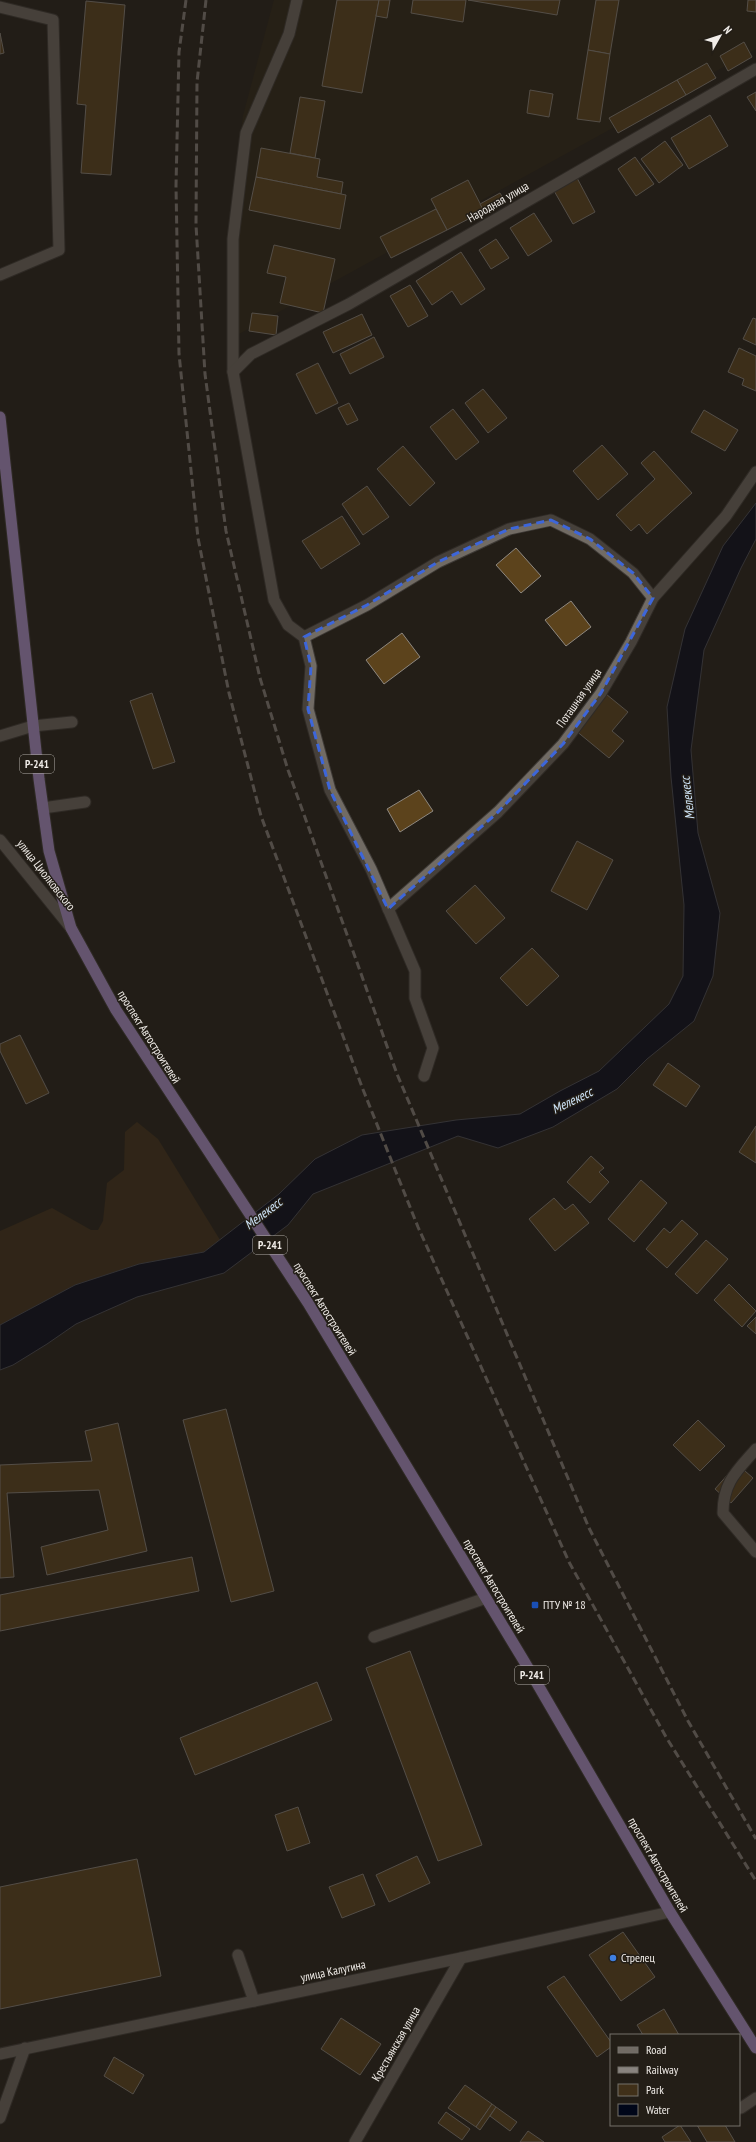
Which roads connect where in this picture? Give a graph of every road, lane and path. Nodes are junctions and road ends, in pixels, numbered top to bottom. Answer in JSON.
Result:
{"nodes":[{"id":1,"x":297,"y":0,"type":"edge"},
{"id":2,"x":0,"y":7,"type":"edge"},
{"id":3,"x":756,"y":69,"type":"edge"},
{"id":4,"x":0,"y":275,"type":"edge"},
{"id":5,"x":233,"y":372,"type":"junction"},
{"id":6,"x":0,"y":417,"type":"edge"},
{"id":7,"x":756,"y":472,"type":"edge"},
{"id":8,"x":653,"y":598,"type":"junction"},
{"id":9,"x":304,"y":637,"type":"junction"},
{"id":10,"x":72,"y":722,"type":"dead end"},
{"id":11,"x":32,"y":726,"type":"junction"},
{"id":12,"x":0,"y":736,"type":"edge"},
{"id":13,"x":85,"y":802,"type":"dead end"},
{"id":14,"x":43,"y":808,"type":"junction"},
{"id":15,"x":0,"y":840,"type":"edge"},
{"id":16,"x":388,"y":909,"type":"junction"},
{"id":17,"x":71,"y":928,"type":"junction"},
{"id":18,"x":424,"y":1076,"type":"dead end"},
{"id":19,"x":756,"y":1449,"type":"edge"},
{"id":20,"x":756,"y":1552,"type":"edge"},
{"id":21,"x":486,"y":1598,"type":"junction"},
{"id":22,"x":374,"y":1637,"type":"dead end"},
{"id":23,"x":670,"y":1912,"type":"junction"},
{"id":24,"x":238,"y":1955,"type":"dead end"},
{"id":25,"x":461,"y":1958,"type":"junction"},
{"id":26,"x":254,"y":2001,"type":"junction"},
{"id":27,"x":25,"y":2048,"type":"junction"},
{"id":28,"x":756,"y":2048,"type":"edge"},
{"id":29,"x":0,"y":2054,"type":"edge"},
{"id":30,"x":756,"y":2098,"type":"edge"},
{"id":31,"x":741,"y":2108,"type":"dead end"},
{"id":32,"x":0,"y":2118,"type":"edge"},
{"id":33,"x":355,"y":2142,"type":"edge"}],
"edges":[{"from":1,"to":5,"type":"street"},
{"from":2,"to":4,"type":"street"},
{"from":3,"to":5,"type":"street","name":"Народная улица"},
{"from":5,"to":9,"type":"street"},
{"from":6,"to":11,"type":"highway","name":"проспект Автостроителей","number":"Р-241"},
{"from":7,"to":8,"type":"street","name":"Поташная улица"},
{"from":8,"to":9,"type":"street"},
{"from":8,"to":16,"type":"street","name":"Поташная улица"},
{"from":9,"to":16,"type":"street"},
{"from":10,"to":11,"type":"street"},
{"from":11,"to":12,"type":"street"},
{"from":11,"to":14,"type":"highway","name":"проспект Автостроителей","number":"Р-241"},
{"from":13,"to":14,"type":"street"},
{"from":14,"to":17,"type":"highway","name":"проспект Автостроителей","number":"Р-241"},
{"from":15,"to":17,"type":"street","name":"улица Циолковского"},
{"from":16,"to":18,"type":"street"},
{"from":17,"to":21,"type":"highway","name":"проспект Автостроителей","number":"Р-241"},
{"from":19,"to":20,"type":"street"},
{"from":21,"to":22,"type":"street"},
{"from":21,"to":23,"type":"highway","name":"проспект Автостроителей","number":"Р-241"},
{"from":23,"to":25,"type":"street","name":"улица Калугина"},
{"from":23,"to":28,"type":"highway","name":"проспект Автостроителей","number":"Р-241"},
{"from":24,"to":26,"type":"street"},
{"from":25,"to":26,"type":"street","name":"улица Калугина"},
{"from":25,"to":33,"type":"street","name":"Крестьянская улица"},
{"from":26,"to":27,"type":"street","name":"улица Калугина"},
{"from":27,"to":29,"type":"street","name":"улица Калугина"},
{"from":27,"to":32,"type":"street"},
{"from":30,"to":31,"type":"street"}]}
